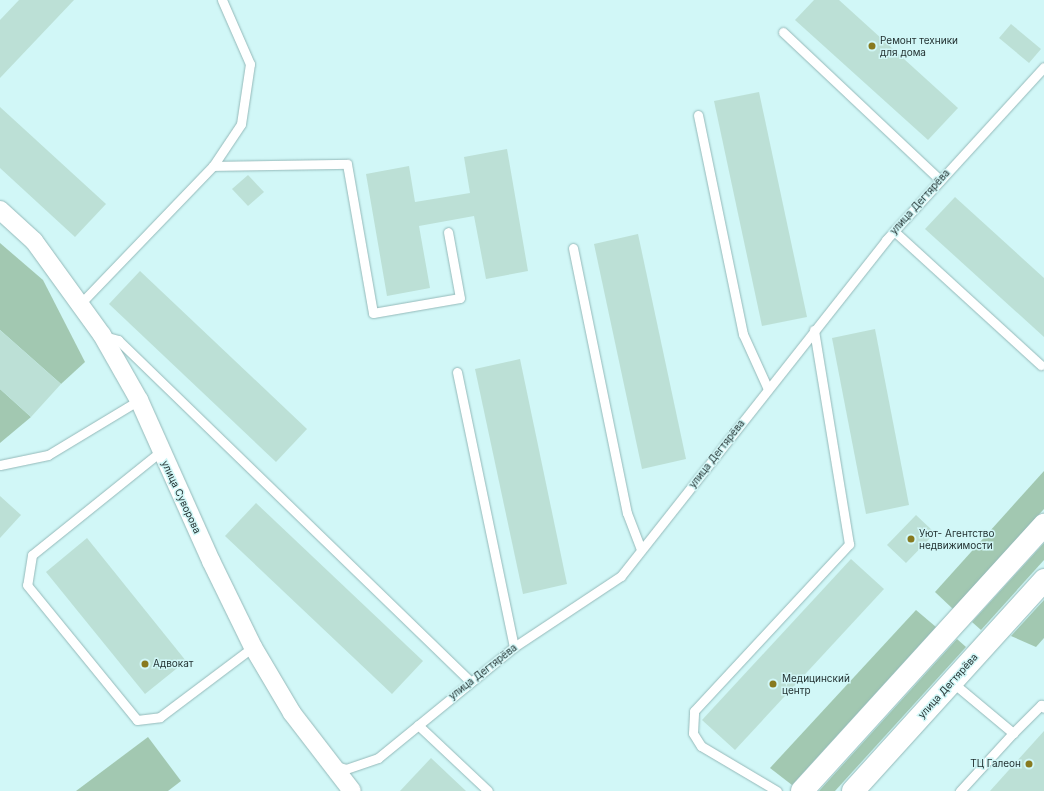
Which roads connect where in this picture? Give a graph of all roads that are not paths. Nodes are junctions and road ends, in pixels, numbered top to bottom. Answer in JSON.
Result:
{"nodes":[{"id":1,"x":222,"y":0,"type":"edge"},
{"id":2,"x":783,"y":32,"type":"dead end"},
{"id":3,"x":1042,"y":72,"type":"edge"},
{"id":4,"x":698,"y":115,"type":"dead end"},
{"id":5,"x":213,"y":166,"type":"junction"},
{"id":6,"x":940,"y":180,"type":"junction"},
{"id":7,"x":0,"y":210,"type":"edge"},
{"id":8,"x":894,"y":231,"type":"junction"},
{"id":9,"x":448,"y":232,"type":"dead end"},
{"id":10,"x":573,"y":248,"type":"dead end"},
{"id":11,"x":81,"y":303,"type":"junction"},
{"id":12,"x":814,"y":330,"type":"junction"},
{"id":13,"x":102,"y":335,"type":"junction"},
{"id":14,"x":1041,"y":365,"type":"dead end"},
{"id":15,"x":457,"y":372,"type":"dead end"},
{"id":16,"x":768,"y":389,"type":"junction"},
{"id":17,"x":138,"y":400,"type":"junction"},
{"id":18,"x":160,"y":452,"type":"junction"},
{"id":19,"x":0,"y":465,"type":"edge"},
{"id":20,"x":1044,"y":525,"type":"edge"},
{"id":21,"x":641,"y":549,"type":"junction"},
{"id":22,"x":1044,"y":580,"type":"edge"},
{"id":23,"x":253,"y":647,"type":"junction"},
{"id":24,"x":514,"y":647,"type":"junction"},
{"id":25,"x":470,"y":681,"type":"junction"},
{"id":26,"x":952,"y":682,"type":"junction"},
{"id":27,"x":1044,"y":708,"type":"edge"},
{"id":28,"x":418,"y":725,"type":"junction"},
{"id":29,"x":1013,"y":733,"type":"junction"},
{"id":30,"x":332,"y":766,"type":"junction"},
{"id":31,"x":352,"y":791,"type":"edge"},
{"id":32,"x":488,"y":791,"type":"edge"},
{"id":33,"x":777,"y":791,"type":"edge"},
{"id":34,"x":802,"y":791,"type":"edge"},
{"id":35,"x":853,"y":791,"type":"edge"},
{"id":36,"x":960,"y":791,"type":"edge"}],
"edges":[{"from":1,"to":5,"type":"lane"},
{"from":2,"to":6,"type":"lane"},
{"from":3,"to":6,"type":"lane","name":"улица Дегтярёва"},
{"from":4,"to":16,"type":"lane"},
{"from":5,"to":9,"type":"lane"},
{"from":5,"to":11,"type":"lane"},
{"from":6,"to":8,"type":"lane","name":"улица Дегтярёва"},
{"from":7,"to":11,"type":"street","name":"улица Суворова"},
{"from":8,"to":12,"type":"lane","name":"улица Дегтярёва"},
{"from":8,"to":14,"type":"lane"},
{"from":10,"to":21,"type":"lane"},
{"from":11,"to":13,"type":"street","name":"улица Суворова"},
{"from":12,"to":16,"type":"lane","name":"улица Дегтярёва"},
{"from":12,"to":33,"type":"lane"},
{"from":13,"to":17,"type":"street","name":"улица Суворова"},
{"from":13,"to":25,"type":"lane"},
{"from":15,"to":24,"type":"lane"},
{"from":16,"to":21,"type":"lane","name":"улица Дегтярёва"},
{"from":17,"to":18,"type":"street","name":"улица Суворова"},
{"from":17,"to":19,"type":"lane"},
{"from":18,"to":23,"type":"street","name":"улица Суворова"},
{"from":18,"to":23,"type":"lane"},
{"from":20,"to":34,"type":"main road"},
{"from":21,"to":24,"type":"lane","name":"улица Дегтярёва"},
{"from":22,"to":26,"type":"main road","name":"улица Дегтярёва"},
{"from":23,"to":30,"type":"street","name":"улица Суворова"},
{"from":24,"to":25,"type":"lane","name":"улица Дегтярёва"},
{"from":25,"to":28,"type":"lane","name":"улица Дегтярёва"},
{"from":26,"to":29,"type":"lane"},
{"from":26,"to":35,"type":"main road","name":"улица Дегтярёва"},
{"from":27,"to":29,"type":"lane"},
{"from":28,"to":30,"type":"lane","name":"улица Дегтярёва"},
{"from":28,"to":32,"type":"lane"},
{"from":29,"to":36,"type":"lane"},
{"from":30,"to":31,"type":"street","name":"улица Суворова"}]}
